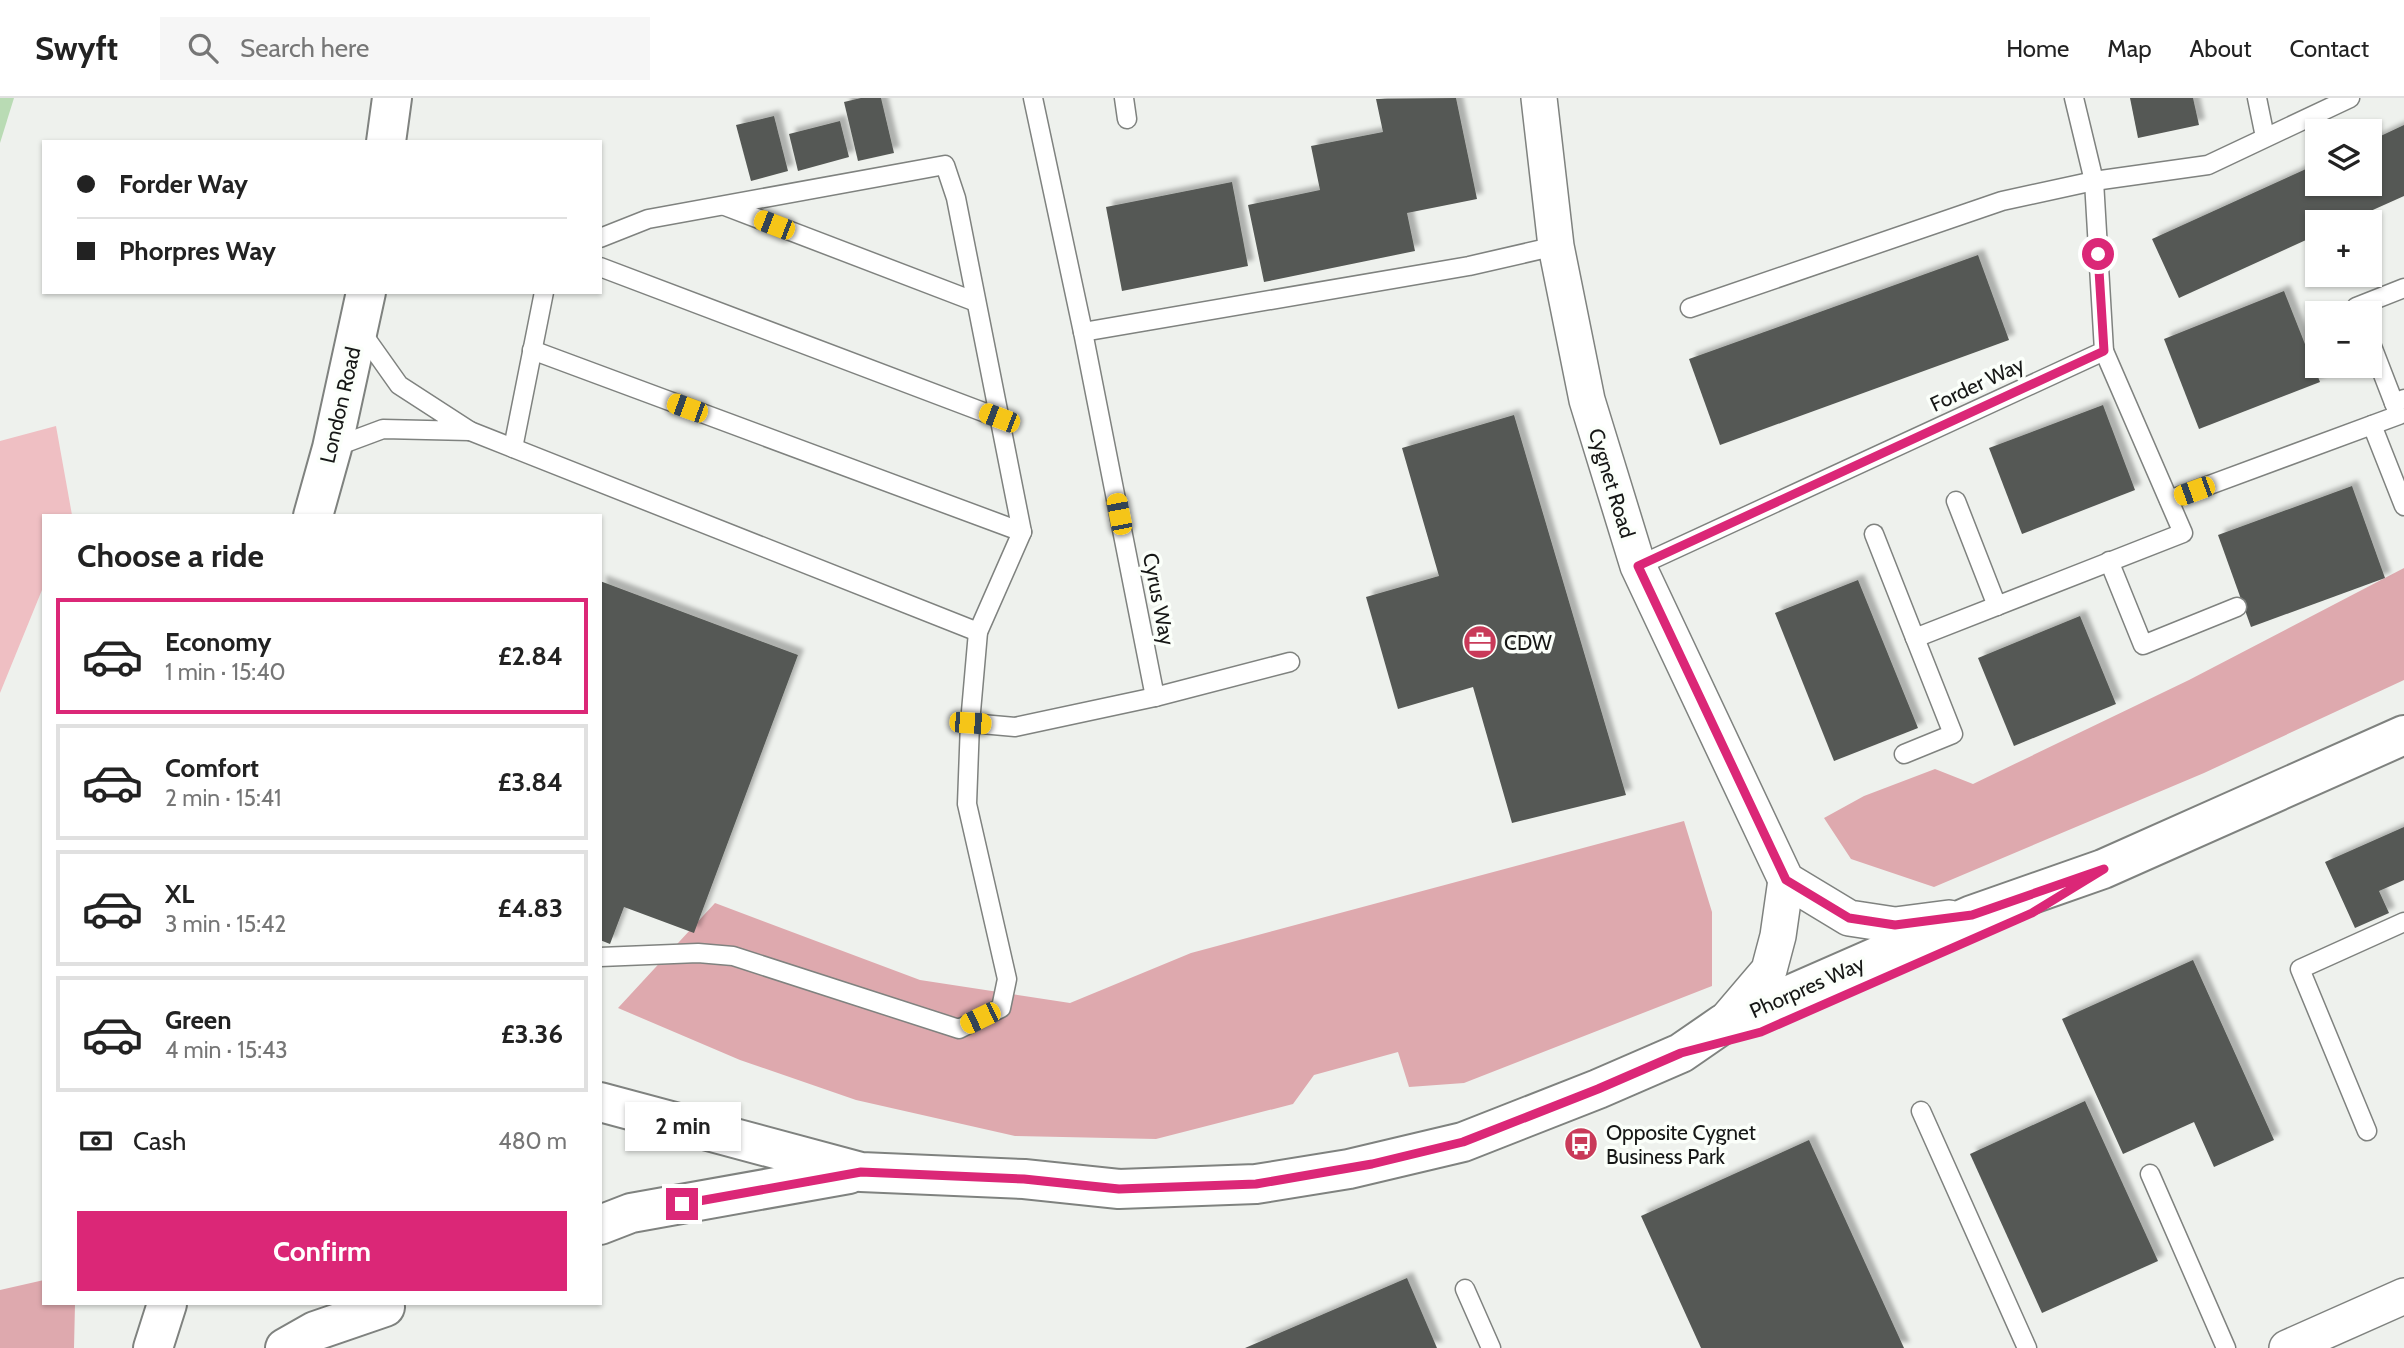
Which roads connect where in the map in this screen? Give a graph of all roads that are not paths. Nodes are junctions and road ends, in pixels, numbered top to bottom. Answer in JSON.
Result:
{"nodes":[{"id":1,"x":392,"y":98,"type":"edge"},
{"id":2,"x":1033,"y":98,"type":"edge"},
{"id":3,"x":1124,"y":98,"type":"edge"},
{"id":4,"x":1539,"y":98,"type":"edge"},
{"id":5,"x":2074,"y":98,"type":"edge"},
{"id":6,"x":2257,"y":98,"type":"edge"},
{"id":7,"x":2350,"y":98,"type":"edge"},
{"id":8,"x":1127,"y":119,"type":"dead end"},
{"id":9,"x":2265,"y":137,"type":"junction"},
{"id":10,"x":386,"y":140,"type":"edge"},
{"id":11,"x":2094,"y":181,"type":"junction"},
{"id":12,"x":723,"y":206,"type":"junction"},
{"id":13,"x":602,"y":237,"type":"edge"},
{"id":14,"x":1556,"y":246,"type":"junction"},
{"id":15,"x":602,"y":268,"type":"edge"},
{"id":16,"x":2404,"y":288,"type":"edge"},
{"id":17,"x":544,"y":294,"type":"edge"},
{"id":18,"x":2371,"y":301,"type":"edge"},
{"id":19,"x":976,"y":302,"type":"junction"},
{"id":20,"x":1690,"y":308,"type":"dead end"},
{"id":21,"x":362,"y":310,"type":"edge"},
{"id":22,"x":1083,"y":332,"type":"junction"},
{"id":23,"x":531,"y":350,"type":"junction"},
{"id":24,"x":2104,"y":351,"type":"junction"},
{"id":25,"x":2382,"y":365,"type":"edge"},
{"id":26,"x":2399,"y":400,"type":"edge"},
{"id":27,"x":999,"y":418,"type":"junction"},
{"id":28,"x":2372,"y":425,"type":"junction"},
{"id":29,"x":470,"y":430,"type":"junction"},
{"id":30,"x":332,"y":448,"type":"junction"},
{"id":31,"x":513,"y":448,"type":"junction"},
{"id":32,"x":2169,"y":500,"type":"junction"},
{"id":33,"x":1956,"y":501,"type":"dead end"},
{"id":34,"x":2404,"y":506,"type":"edge"},
{"id":35,"x":314,"y":514,"type":"edge"},
{"id":36,"x":1022,"y":532,"type":"junction"},
{"id":37,"x":1874,"y":534,"type":"dead end"},
{"id":38,"x":2109,"y":561,"type":"junction"},
{"id":39,"x":1638,"y":566,"type":"junction"},
{"id":40,"x":1997,"y":606,"type":"junction"},
{"id":41,"x":2238,"y":607,"type":"dead end"},
{"id":42,"x":978,"y":632,"type":"junction"},
{"id":43,"x":1915,"y":638,"type":"junction"},
{"id":44,"x":1290,"y":662,"type":"dead end"},
{"id":45,"x":1155,"y":696,"type":"junction"},
{"id":46,"x":970,"y":723,"type":"junction"},
{"id":47,"x":2404,"y":735,"type":"edge"},
{"id":48,"x":1904,"y":754,"type":"dead end"},
{"id":49,"x":2104,"y":869,"type":"junction"},
{"id":50,"x":1786,"y":880,"type":"junction"},
{"id":51,"x":1972,"y":915,"type":"junction"},
{"id":52,"x":2404,"y":922,"type":"edge"},
{"id":53,"x":602,"y":957,"type":"edge"},
{"id":54,"x":1723,"y":1024,"type":"junction"},
{"id":55,"x":1681,"y":1053,"type":"junction"},
{"id":56,"x":602,"y":1103,"type":"edge"},
{"id":57,"x":1921,"y":1111,"type":"dead end"},
{"id":58,"x":2367,"y":1131,"type":"dead end"},
{"id":59,"x":861,"y":1172,"type":"junction"},
{"id":60,"x":2150,"y":1174,"type":"dead end"},
{"id":61,"x":602,"y":1224,"type":"edge"},
{"id":62,"x":1465,"y":1289,"type":"dead end"},
{"id":63,"x":2404,"y":1296,"type":"edge"},
{"id":64,"x":167,"y":1305,"type":"edge"},
{"id":65,"x":315,"y":1305,"type":"edge"},
{"id":66,"x":389,"y":1305,"type":"edge"},
{"id":67,"x":153,"y":1348,"type":"edge"},
{"id":68,"x":285,"y":1348,"type":"edge"},
{"id":69,"x":1491,"y":1348,"type":"edge"},
{"id":70,"x":2027,"y":1348,"type":"edge"},
{"id":71,"x":2226,"y":1348,"type":"edge"},
{"id":72,"x":2287,"y":1348,"type":"edge"}],
"edges":[{"from":1,"to":10,"type":"street"},
{"from":2,"to":22,"type":"lane","name":"Cyrus Way"},
{"from":3,"to":8,"type":"lane"},
{"from":4,"to":14,"type":"street","name":"Cygnet Road"},
{"from":5,"to":11,"type":"lane"},
{"from":6,"to":9,"type":"lane"},
{"from":7,"to":9,"type":"lane"},
{"from":9,"to":11,"type":"lane"},
{"from":11,"to":20,"type":"lane"},
{"from":11,"to":24,"type":"lane"},
{"from":12,"to":13,"type":"lane"},
{"from":12,"to":19,"type":"lane"},
{"from":12,"to":19,"type":"lane"},
{"from":14,"to":22,"type":"lane"},
{"from":14,"to":39,"type":"street","name":"Cygnet Road"},
{"from":15,"to":27,"type":"lane"},
{"from":16,"to":18,"type":"lane"},
{"from":17,"to":23,"type":"lane"},
{"from":19,"to":27,"type":"lane"},
{"from":21,"to":29,"type":"lane"},
{"from":21,"to":30,"type":"street","name":"London Road"},
{"from":22,"to":45,"type":"lane","name":"Cyrus Way"},
{"from":23,"to":31,"type":"lane"},
{"from":23,"to":36,"type":"lane"},
{"from":24,"to":32,"type":"lane"},
{"from":24,"to":39,"type":"lane","name":"Forder Way"},
{"from":25,"to":26,"type":"lane"},
{"from":26,"to":28,"type":"lane"},
{"from":27,"to":36,"type":"lane"},
{"from":28,"to":32,"type":"lane"},
{"from":28,"to":34,"type":"lane"},
{"from":29,"to":30,"type":"lane"},
{"from":29,"to":31,"type":"lane"},
{"from":30,"to":35,"type":"street","name":"London Road"},
{"from":31,"to":42,"type":"lane"},
{"from":32,"to":38,"type":"lane"},
{"from":33,"to":40,"type":"lane"},
{"from":36,"to":42,"type":"lane"},
{"from":37,"to":43,"type":"lane"},
{"from":38,"to":40,"type":"lane"},
{"from":38,"to":41,"type":"lane"},
{"from":39,"to":50,"type":"street","name":"Cygnet Road"},
{"from":40,"to":43,"type":"lane"},
{"from":42,"to":46,"type":"lane"},
{"from":43,"to":48,"type":"lane"},
{"from":44,"to":45,"type":"lane"},
{"from":45,"to":46,"type":"lane"},
{"from":46,"to":53,"type":"lane"},
{"from":47,"to":49,"type":"street","name":"Phorpres Way"},
{"from":49,"to":51,"type":"street","name":"Phorpres Way"},
{"from":49,"to":55,"type":"street"},
{"from":50,"to":51,"type":"street"},
{"from":50,"to":54,"type":"street"},
{"from":51,"to":54,"type":"street","name":"Phorpres Way"},
{"from":52,"to":58,"type":"lane"},
{"from":54,"to":55,"type":"street","name":"Phorpres Way"},
{"from":55,"to":59,"type":"street","name":"Phorpres Way"},
{"from":56,"to":59,"type":"street","name":"Phorpres Way"},
{"from":57,"to":70,"type":"lane"},
{"from":59,"to":61,"type":"street","name":"Phorpres Way"},
{"from":60,"to":71,"type":"lane"},
{"from":62,"to":69,"type":"lane"},
{"from":63,"to":72,"type":"street"},
{"from":64,"to":67,"type":"street"},
{"from":65,"to":66,"type":"street"},
{"from":66,"to":68,"type":"street"}]}
